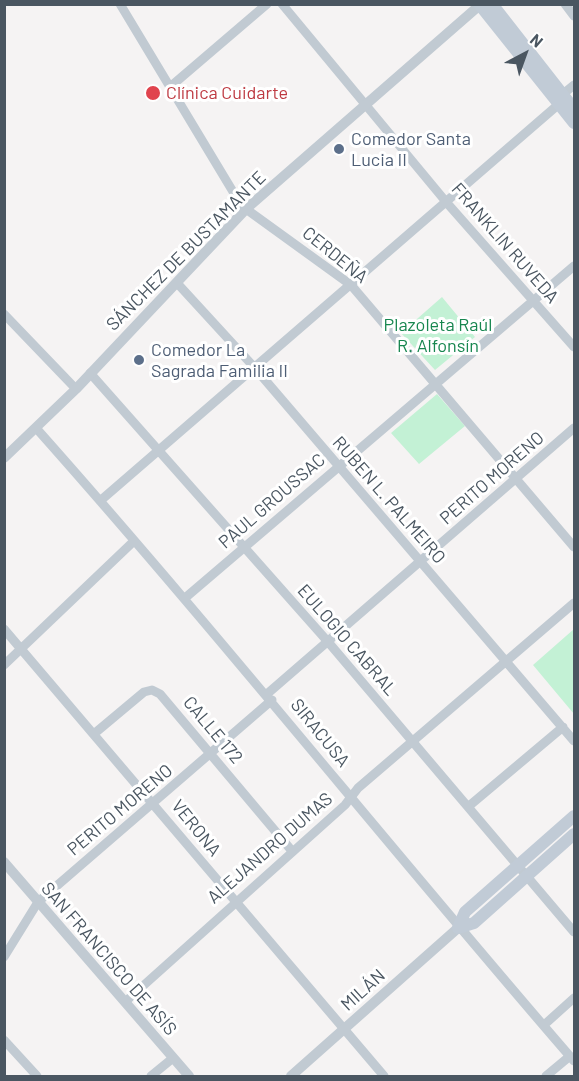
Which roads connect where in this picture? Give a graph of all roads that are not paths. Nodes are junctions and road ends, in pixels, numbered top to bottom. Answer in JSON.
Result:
{"nodes":[{"id":1,"x":120,"y":4,"type":"edge"},
{"id":2,"x":267,"y":4,"type":"edge"},
{"id":3,"x":282,"y":4,"type":"edge"},
{"id":4,"x":565,"y":4,"type":"edge"},
{"id":5,"x":483,"y":5,"type":"edge"},
{"id":6,"x":574,"y":16,"type":"edge"},
{"id":7,"x":574,"y":85,"type":"edge"},
{"id":8,"x":170,"y":87,"type":"junction"},
{"id":9,"x":561,"y":99,"type":"junction"},
{"id":10,"x":365,"y":105,"type":"junction"},
{"id":11,"x":574,"y":108,"type":"edge"},
{"id":12,"x":574,"y":123,"type":"edge"},
{"id":13,"x":447,"y":203,"type":"junction"},
{"id":14,"x":246,"y":209,"type":"junction"},
{"id":15,"x":574,"y":266,"type":"edge"},
{"id":16,"x":177,"y":283,"type":"junction"},
{"id":17,"x":351,"y":285,"type":"junction"},
{"id":18,"x":534,"y":301,"type":"junction"},
{"id":19,"x":4,"y":314,"type":"edge"},
{"id":20,"x":574,"y":347,"type":"edge"},
{"id":21,"x":254,"y":367,"type":"junction"},
{"id":22,"x":90,"y":373,"type":"junction"},
{"id":23,"x":437,"y":384,"type":"junction"},
{"id":24,"x":76,"y":389,"type":"junction"},
{"id":25,"x":36,"y":428,"type":"junction"},
{"id":26,"x":574,"y":428,"type":"edge"},
{"id":27,"x":159,"y":450,"type":"junction"},
{"id":28,"x":4,"y":458,"type":"edge"},
{"id":29,"x":338,"y":466,"type":"junction"},
{"id":30,"x":517,"y":479,"type":"junction"},
{"id":31,"x":100,"y":501,"type":"junction"},
{"id":32,"x":134,"y":541,"type":"junction"},
{"id":33,"x":243,"y":547,"type":"junction"},
{"id":34,"x":574,"y":547,"type":"edge"},
{"id":35,"x":420,"y":563,"type":"junction"},
{"id":36,"x":185,"y":598,"type":"junction"},
{"id":37,"x":574,"y":603,"type":"edge"},
{"id":38,"x":4,"y":629,"type":"edge"},
{"id":39,"x":328,"y":643,"type":"junction"},
{"id":40,"x":22,"y":649,"type":"junction"},
{"id":41,"x":506,"y":661,"type":"junction"},
{"id":42,"x":4,"y":665,"type":"edge"},
{"id":43,"x":270,"y":697,"type":"junction"},
{"id":44,"x":563,"y":727,"type":"junction"},
{"id":45,"x":95,"y":733,"type":"junction"},
{"id":46,"x":413,"y":741,"type":"junction"},
{"id":47,"x":574,"y":741,"type":"edge"},
{"id":48,"x":211,"y":754,"type":"junction"},
{"id":49,"x":351,"y":798,"type":"junction"},
{"id":50,"x":154,"y":803,"type":"junction"},
{"id":51,"x":470,"y":806,"type":"junction"},
{"id":52,"x":574,"y":816,"type":"edge"},
{"id":53,"x":574,"y":834,"type":"edge"},
{"id":54,"x":292,"y":851,"type":"junction"},
{"id":55,"x":4,"y":862,"type":"edge"},
{"id":56,"x":518,"y":864,"type":"junction"},
{"id":57,"x":527,"y":876,"type":"junction"},
{"id":58,"x":234,"y":901,"type":"junction"},
{"id":59,"x":38,"y":902,"type":"junction"},
{"id":60,"x":458,"y":928,"type":"junction"},
{"id":61,"x":574,"y":932,"type":"edge"},
{"id":62,"x":4,"y":957,"type":"edge"},
{"id":63,"x":574,"y":998,"type":"edge"},
{"id":64,"x":124,"y":1002,"type":"junction"},
{"id":65,"x":544,"y":1025,"type":"junction"},
{"id":66,"x":344,"y":1032,"type":"junction"},
{"id":67,"x":4,"y":1040,"type":"edge"},
{"id":68,"x":172,"y":1058,"type":"junction"},
{"id":69,"x":572,"y":1058,"type":"edge"},
{"id":70,"x":37,"y":1077,"type":"edge"},
{"id":71,"x":151,"y":1077,"type":"edge"},
{"id":72,"x":189,"y":1077,"type":"edge"},
{"id":73,"x":291,"y":1077,"type":"edge"},
{"id":74,"x":384,"y":1077,"type":"edge"},
{"id":75,"x":546,"y":1077,"type":"edge"}],
"edges":[{"from":1,"to":8,"type":"street","name":"CERDEÑA"},
{"from":2,"to":8,"type":"street"},
{"from":3,"to":10,"type":"street","name":"FRANKLIN RUVEDA"},
{"from":4,"to":6,"type":"street"},
{"from":5,"to":9,"type":"main road"},
{"from":5,"to":10,"type":"street","name":"SÁNCHEZ DE BUSTAMANTE"},
{"from":7,"to":9,"type":"street"},
{"from":8,"to":14,"type":"street","name":"CERDEÑA"},
{"from":9,"to":11,"type":"main road"},
{"from":9,"to":12,"type":"main road"},
{"from":9,"to":13,"type":"street"},
{"from":10,"to":13,"type":"street","name":"FRANKLIN RUVEDA"},
{"from":10,"to":14,"type":"street","name":"SÁNCHEZ DE BUSTAMANTE"},
{"from":13,"to":17,"type":"street"},
{"from":13,"to":18,"type":"street","name":"FRANKLIN RUVEDA"},
{"from":14,"to":16,"type":"street","name":"SÁNCHEZ DE BUSTAMANTE"},
{"from":14,"to":17,"type":"street","name":"CERDEÑA"},
{"from":15,"to":18,"type":"street","name":"PAUL GROUSSAC"},
{"from":16,"to":21,"type":"street","name":"RUBEN L. PALMEIRO"},
{"from":16,"to":22,"type":"street","name":"SÁNCHEZ DE BUSTAMANTE"},
{"from":17,"to":21,"type":"street"},
{"from":17,"to":23,"type":"street","name":"CERDEÑA"},
{"from":18,"to":20,"type":"street","name":"FRANKLIN RUVEDA"},
{"from":18,"to":23,"type":"street","name":"PAUL GROUSSAC"},
{"from":19,"to":24,"type":"street"},
{"from":21,"to":27,"type":"street"},
{"from":21,"to":29,"type":"street","name":"RUBEN L. PALMEIRO"},
{"from":22,"to":24,"type":"street","name":"SÁNCHEZ DE BUSTAMANTE"},
{"from":22,"to":27,"type":"street","name":"EULOGIO CABRAL"},
{"from":23,"to":29,"type":"street","name":"PAUL GROUSSAC"},
{"from":23,"to":30,"type":"street","name":"CERDEÑA"},
{"from":24,"to":25,"type":"street","name":"SÁNCHEZ DE BUSTAMANTE"},
{"from":25,"to":28,"type":"street","name":"SÁNCHEZ DE BUSTAMANTE"},
{"from":25,"to":31,"type":"street","name":"SIRACUSA"},
{"from":26,"to":30,"type":"street","name":"PERITO MORENO"},
{"from":27,"to":31,"type":"street"},
{"from":27,"to":33,"type":"street","name":"EULOGIO CABRAL"},
{"from":29,"to":33,"type":"street","name":"PAUL GROUSSAC"},
{"from":29,"to":35,"type":"street","name":"RUBEN L. PALMEIRO"},
{"from":30,"to":34,"type":"street","name":"CERDEÑA"},
{"from":30,"to":35,"type":"street","name":"PERITO MORENO"},
{"from":31,"to":32,"type":"street","name":"SIRACUSA"},
{"from":32,"to":36,"type":"street","name":"SIRACUSA"},
{"from":32,"to":40,"type":"street"},
{"from":33,"to":36,"type":"street","name":"PAUL GROUSSAC"},
{"from":33,"to":39,"type":"street","name":"EULOGIO CABRAL"},
{"from":35,"to":39,"type":"street","name":"PERITO MORENO"},
{"from":35,"to":41,"type":"street","name":"RUBEN L. PALMEIRO"},
{"from":36,"to":43,"type":"street","name":"SIRACUSA"},
{"from":37,"to":41,"type":"street","name":"ALEJANDRO DUMAS"},
{"from":38,"to":40,"type":"street","name":"VERONA"},
{"from":39,"to":43,"type":"street","name":"PERITO MORENO"},
{"from":39,"to":46,"type":"street","name":"EULOGIO CABRAL"},
{"from":40,"to":42,"type":"street"},
{"from":40,"to":45,"type":"street","name":"VERONA"},
{"from":41,"to":44,"type":"street","name":"RUBEN L. PALMEIRO"},
{"from":41,"to":46,"type":"street","name":"ALEJANDRO DUMAS"},
{"from":43,"to":48,"type":"street","name":"PERITO MORENO"},
{"from":43,"to":49,"type":"street","name":"SIRACUSA"},
{"from":44,"to":47,"type":"street","name":"RUBEN L. PALMEIRO"},
{"from":44,"to":51,"type":"street"},
{"from":45,"to":48,"type":"street","name":"CALLE 172"},
{"from":45,"to":50,"type":"street","name":"VERONA"},
{"from":46,"to":49,"type":"street","name":"ALEJANDRO DUMAS"},
{"from":46,"to":51,"type":"street","name":"EULOGIO CABRAL"},
{"from":48,"to":50,"type":"street","name":"PERITO MORENO"},
{"from":48,"to":54,"type":"street","name":"CALLE 172"},
{"from":49,"to":54,"type":"street","name":"ALEJANDRO DUMAS"},
{"from":49,"to":60,"type":"street","name":"SIRACUSA"},
{"from":50,"to":58,"type":"street","name":"VERONA"},
{"from":50,"to":59,"type":"street","name":"PERITO MORENO"},
{"from":51,"to":56,"type":"street","name":"EULOGIO CABRAL"},
{"from":52,"to":56,"type":"main road","name":"MILÁN"},
{"from":53,"to":57,"type":"main road","name":"MILÁN"},
{"from":54,"to":58,"type":"street","name":"ALEJANDRO DUMAS"},
{"from":55,"to":59,"type":"street","name":"SAN FRANCISCO DE ASÍS"},
{"from":56,"to":57,"type":"street","name":"EULOGIO CABRAL"},
{"from":56,"to":60,"type":"main road","name":"MILÁN"},
{"from":57,"to":60,"type":"main road","name":"MILÁN"},
{"from":57,"to":61,"type":"street","name":"EULOGIO CABRAL"},
{"from":58,"to":64,"type":"street","name":"ALEJANDRO DUMAS"},
{"from":58,"to":66,"type":"street","name":"VERONA"},
{"from":59,"to":62,"type":"street","name":"PERITO MORENO"},
{"from":59,"to":64,"type":"street","name":"SAN FRANCISCO DE ASÍS"},
{"from":60,"to":65,"type":"street","name":"SIRACUSA"},
{"from":60,"to":66,"type":"street","name":"MILÁN"},
{"from":63,"to":65,"type":"street"},
{"from":64,"to":68,"type":"street","name":"SAN FRANCISCO DE ASÍS"},
{"from":65,"to":69,"type":"street","name":"SIRACUSA"},
{"from":66,"to":73,"type":"street","name":"MILÁN"},
{"from":66,"to":74,"type":"street","name":"VERONA"},
{"from":67,"to":70,"type":"street"},
{"from":68,"to":71,"type":"street"},
{"from":68,"to":72,"type":"street","name":"SAN FRANCISCO DE ASÍS"},
{"from":69,"to":75,"type":"street"}]}
